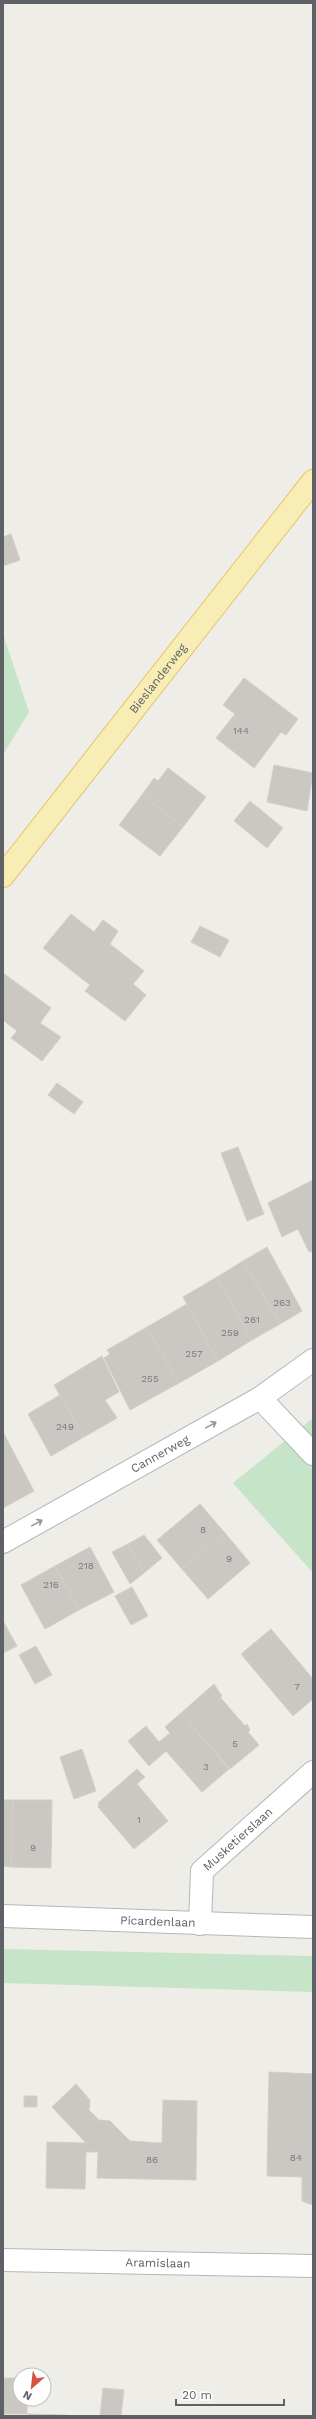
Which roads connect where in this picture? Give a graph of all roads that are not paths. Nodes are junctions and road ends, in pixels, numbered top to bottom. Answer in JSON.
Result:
{"nodes":[{"id":1,"x":313,"y":481,"type":"edge"},
{"id":2,"x":3,"y":876,"type":"edge"},
{"id":3,"x":313,"y":1360,"type":"edge"},
{"id":4,"x":260,"y":1398,"type":"junction"},
{"id":5,"x":313,"y":1454,"type":"edge"},
{"id":6,"x":3,"y":1542,"type":"edge"},
{"id":7,"x":313,"y":1772,"type":"edge"},
{"id":8,"x":3,"y":1916,"type":"edge"},
{"id":9,"x":200,"y":1924,"type":"junction"},
{"id":10,"x":313,"y":1928,"type":"edge"},
{"id":11,"x":3,"y":2260,"type":"edge"},
{"id":12,"x":313,"y":2266,"type":"edge"}],
"edges":[{"from":1,"to":2,"type":"main road","name":"Bieslanderweg"},
{"from":3,"to":4,"type":"street","name":"Cannerweg"},
{"from":4,"to":5,"type":"street"},
{"from":6,"to":4,"type":"street","name":"Cannerweg","one_way":true},
{"from":7,"to":9,"type":"street","name":"Musketierslaan"},
{"from":8,"to":9,"type":"street","name":"Picardenlaan"},
{"from":9,"to":10,"type":"street","name":"Picardenlaan"},
{"from":11,"to":12,"type":"street","name":"Aramislaan"}]}
